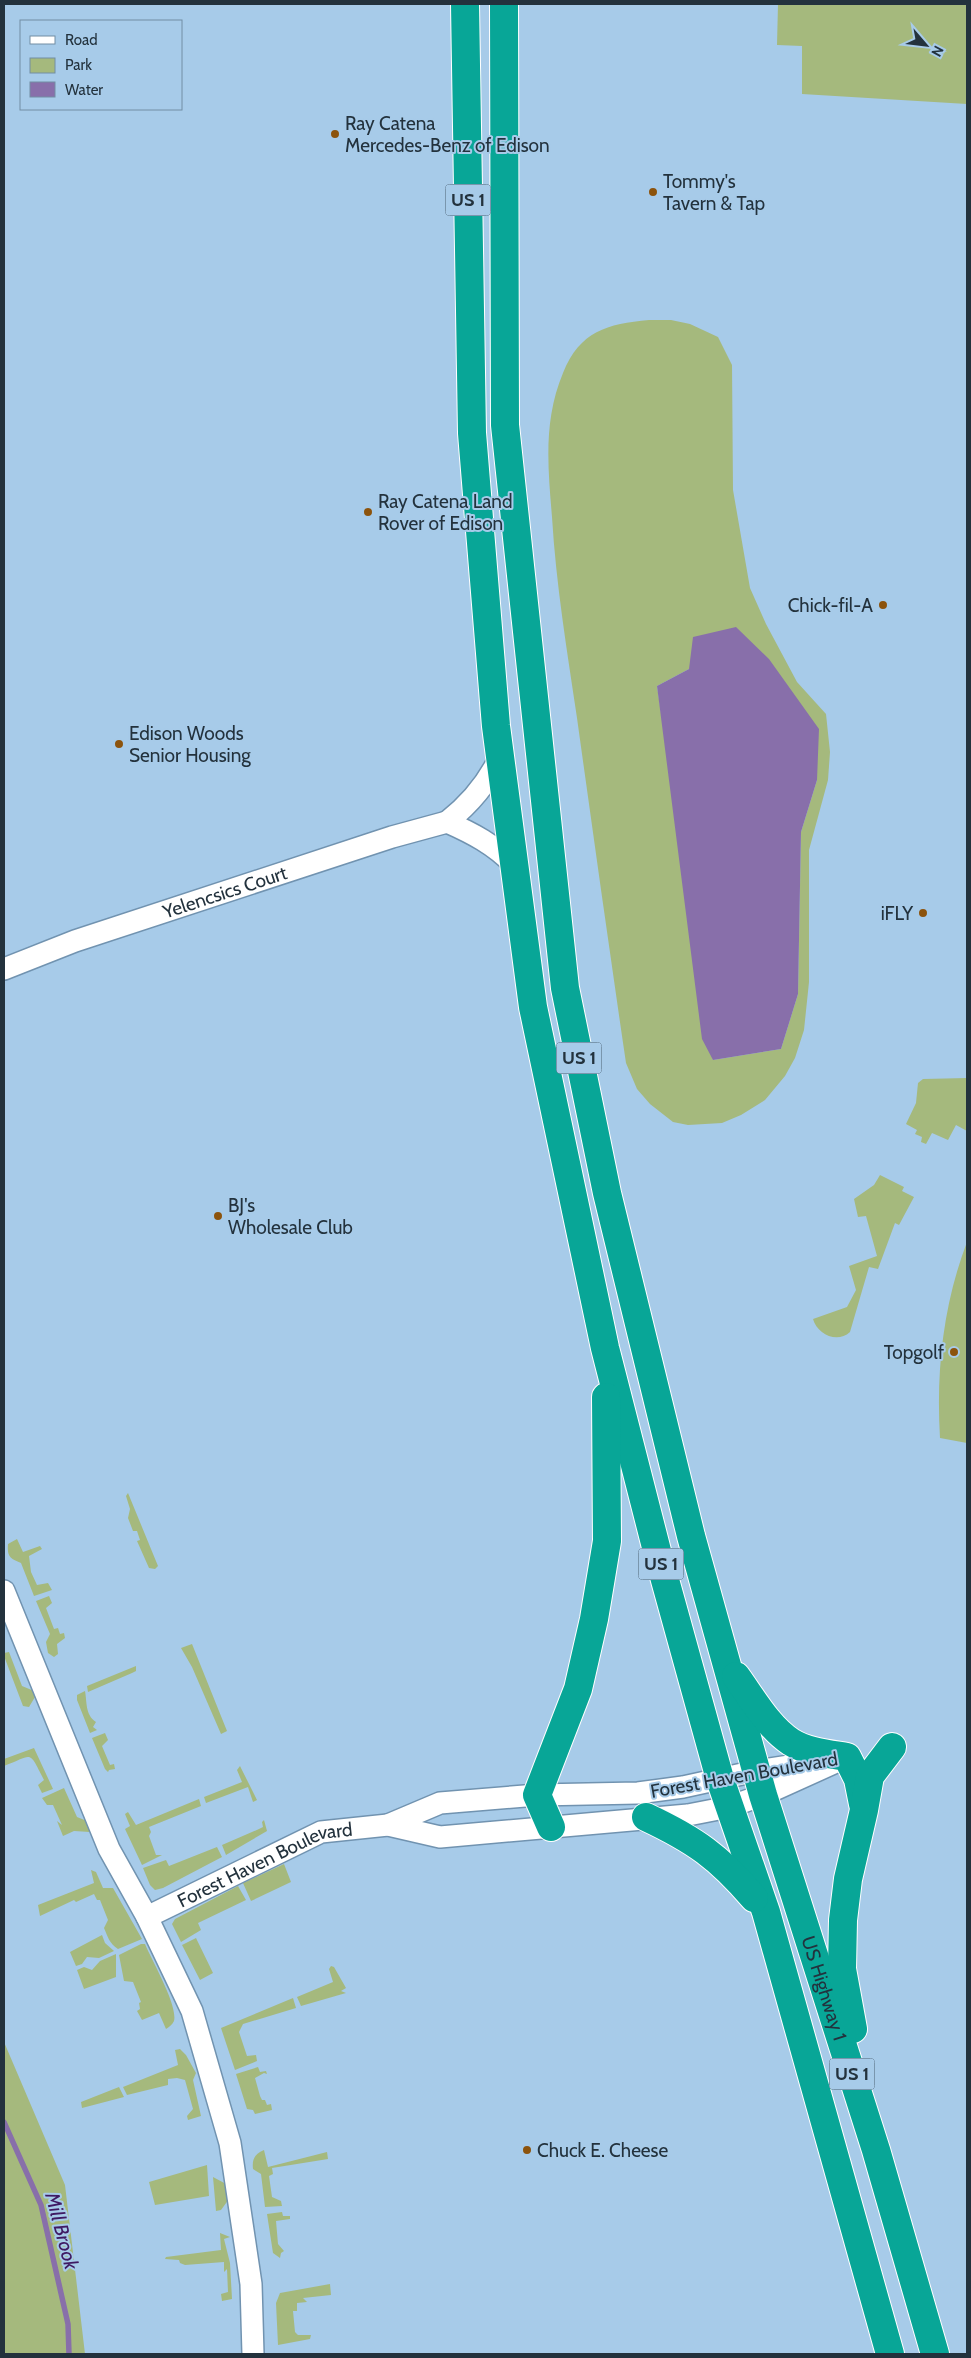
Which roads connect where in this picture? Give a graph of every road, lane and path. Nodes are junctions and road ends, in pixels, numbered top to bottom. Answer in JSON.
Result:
{"nodes":[{"id":1,"x":466,"y":4,"type":"edge"},
{"id":2,"x":504,"y":4,"type":"edge"},
{"id":3,"x":500,"y":758,"type":"junction"},
{"id":4,"x":447,"y":822,"type":"junction"},
{"id":5,"x":514,"y":865,"type":"junction"},
{"id":6,"x":4,"y":969,"type":"edge"},
{"id":7,"x":605,"y":1348,"type":"junction"},
{"id":8,"x":4,"y":1591,"type":"edge"},
{"id":9,"x":726,"y":1662,"type":"junction"},
{"id":10,"x":892,"y":1747,"type":"dead end"},
{"id":11,"x":847,"y":1757,"type":"junction"},
{"id":12,"x":720,"y":1779,"type":"junction"},
{"id":13,"x":760,"y":1783,"type":"junction"},
{"id":14,"x":537,"y":1795,"type":"junction"},
{"id":15,"x":729,"y":1807,"type":"junction"},
{"id":16,"x":864,"y":1810,"type":"junction"},
{"id":17,"x":646,"y":1817,"type":"junction"},
{"id":18,"x":388,"y":1826,"type":"junction"},
{"id":19,"x":551,"y":1827,"type":"junction"},
{"id":20,"x":766,"y":1912,"type":"junction"},
{"id":21,"x":147,"y":1917,"type":"junction"},
{"id":22,"x":876,"y":2150,"type":"junction"},
{"id":23,"x":252,"y":2354,"type":"edge"},
{"id":24,"x":890,"y":2354,"type":"edge"},
{"id":25,"x":935,"y":2354,"type":"edge"}],
"edges":[{"from":1,"to":3,"type":"highway","number":"US 1"},
{"from":2,"to":9,"type":"highway","number":"US 1"},
{"from":3,"to":4,"type":"street","name":"Yelencsics Court"},
{"from":3,"to":5,"type":"highway","number":"US 1"},
{"from":4,"to":5,"type":"street"},
{"from":4,"to":6,"type":"street","name":"Yelencsics Court"},
{"from":5,"to":7,"type":"highway","number":"US 1"},
{"from":7,"to":12,"type":"highway","number":"US 1"},
{"from":7,"to":14,"type":"highway"},
{"from":8,"to":21,"type":"street"},
{"from":9,"to":11,"type":"highway"},
{"from":9,"to":13,"type":"highway","number":"US 1"},
{"from":10,"to":16,"type":"highway"},
{"from":11,"to":13,"type":"street","name":"Forest Haven Boulevard"},
{"from":11,"to":16,"type":"highway"},
{"from":12,"to":13,"type":"street","name":"Forest Haven Boulevard"},
{"from":12,"to":14,"type":"street","name":"Forest Haven Boulevard"},
{"from":12,"to":15,"type":"highway","number":"US 1"},
{"from":13,"to":15,"type":"street","name":"Forest Haven Boulevard"},
{"from":13,"to":22,"type":"highway","name":"US Highway 1","number":"US 1"},
{"from":14,"to":18,"type":"street","name":"Forest Haven Boulevard"},
{"from":14,"to":19,"type":"highway"},
{"from":15,"to":17,"type":"street","name":"Forest Haven Boulevard"},
{"from":15,"to":20,"type":"highway","number":"US 1"},
{"from":16,"to":22,"type":"highway"},
{"from":17,"to":19,"type":"street","name":"Forest Haven Boulevard"},
{"from":17,"to":20,"type":"highway"},
{"from":18,"to":19,"type":"street","name":"Forest Haven Boulevard"},
{"from":18,"to":21,"type":"street","name":"Forest Haven Boulevard"},
{"from":20,"to":24,"type":"highway","number":"US 1"},
{"from":21,"to":23,"type":"street"},
{"from":22,"to":25,"type":"highway","name":"US Highway 1","number":"US 1"}]}
